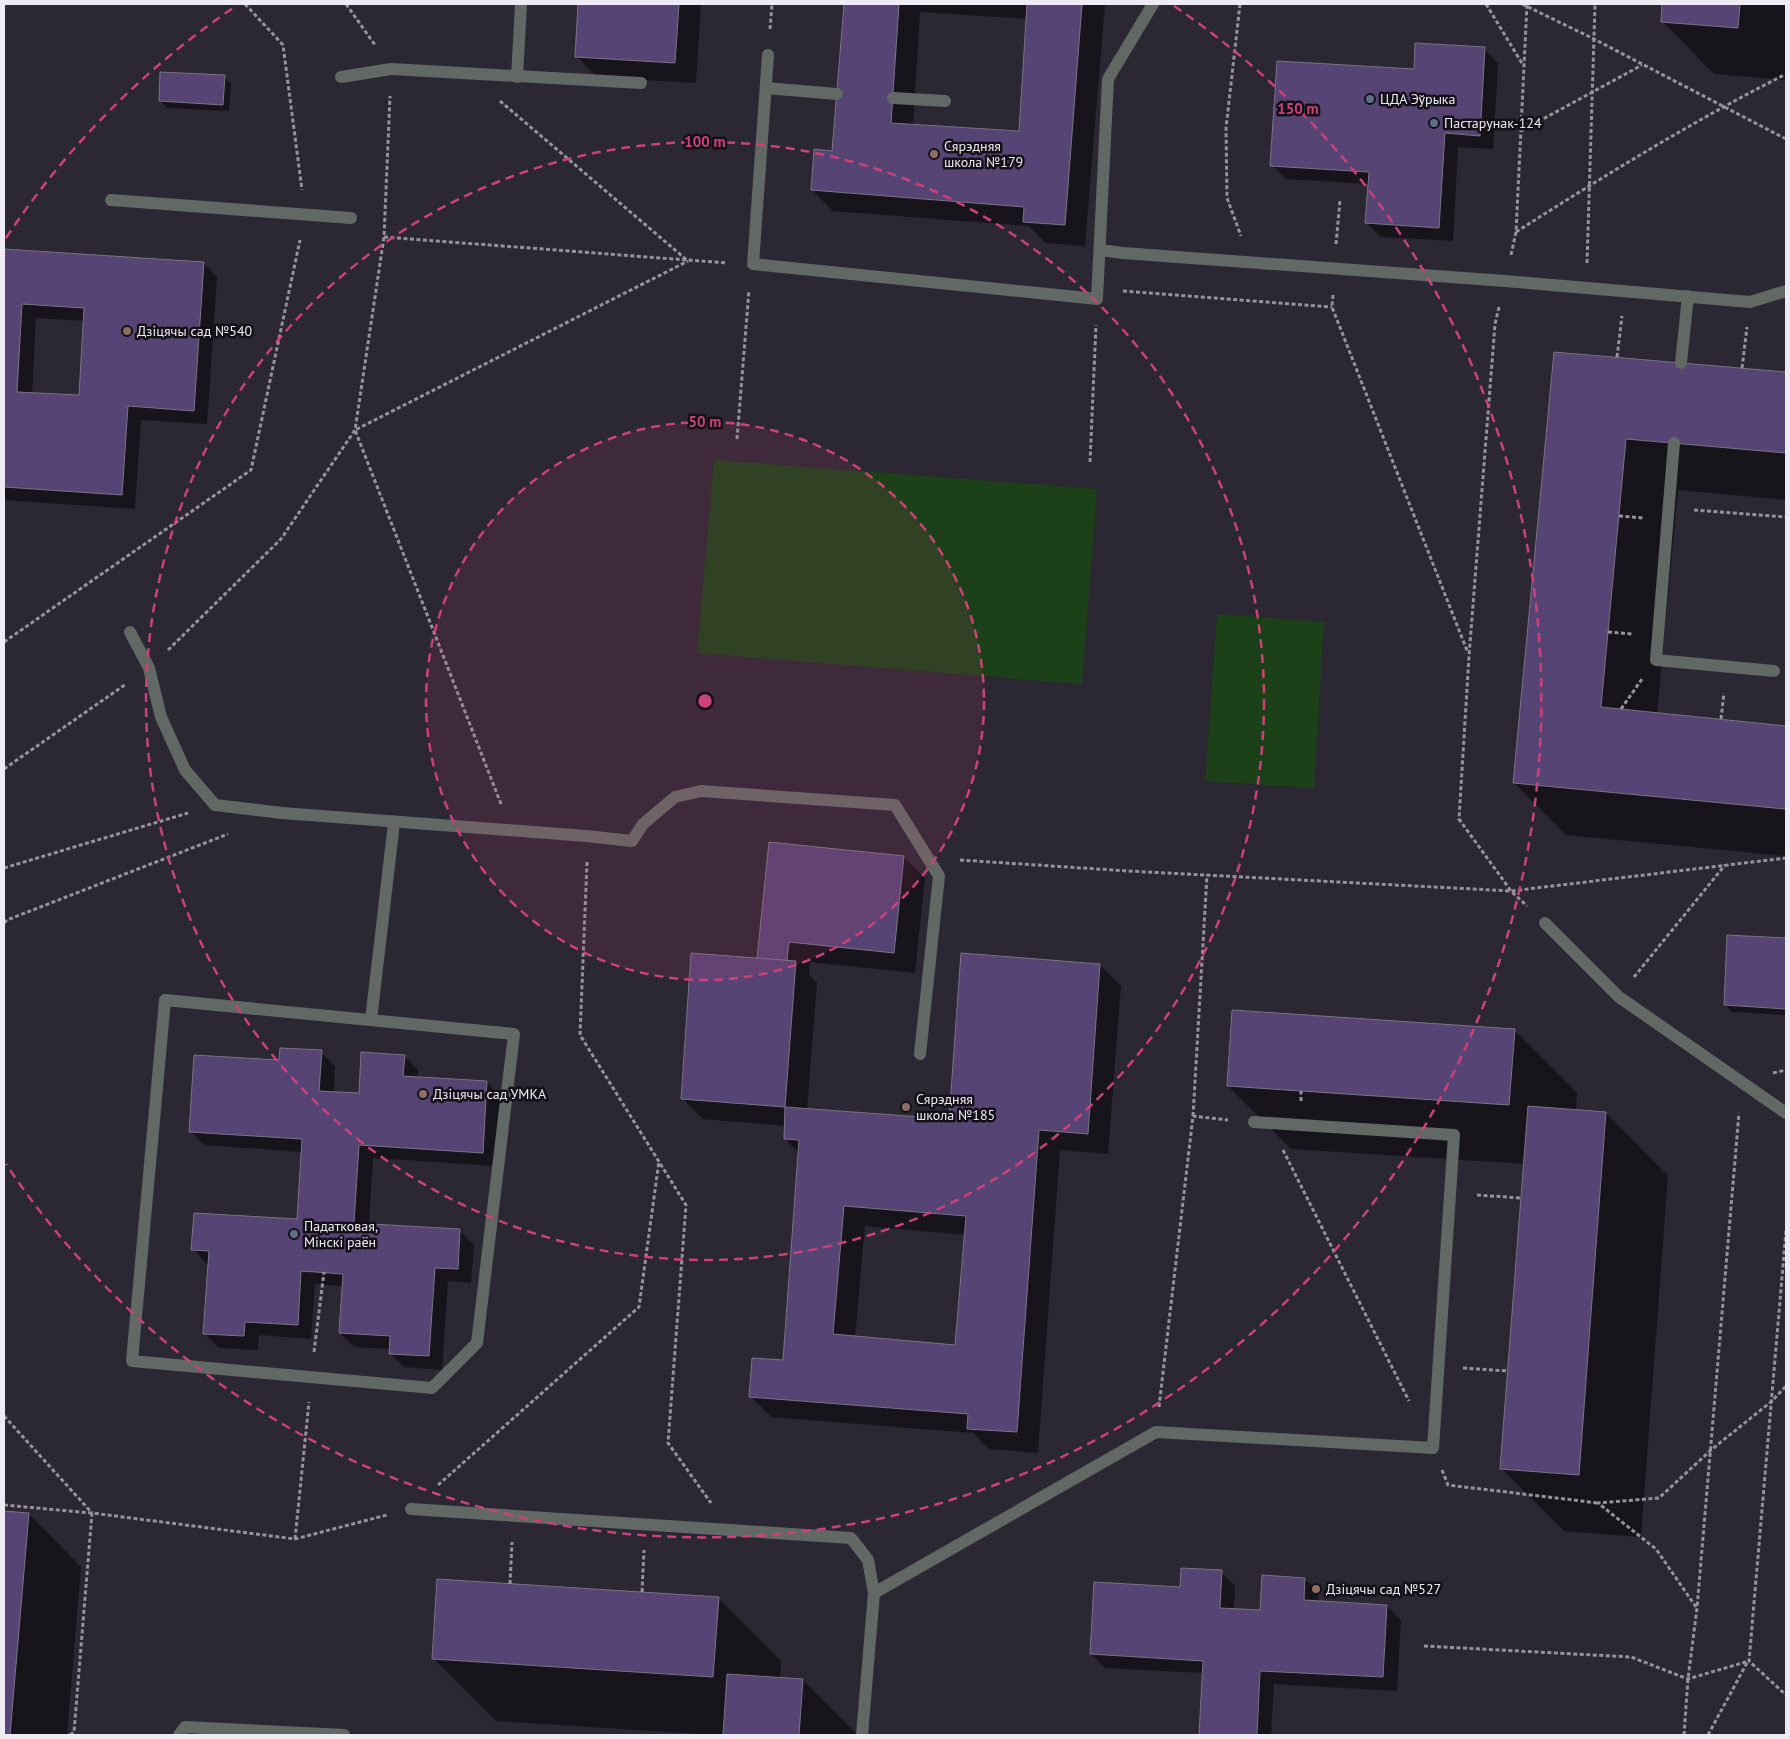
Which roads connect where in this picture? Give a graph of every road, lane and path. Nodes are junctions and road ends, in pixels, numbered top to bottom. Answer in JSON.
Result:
{"nodes":[{"id":1,"x":246,"y":4,"type":"edge"},
{"id":2,"x":346,"y":4,"type":"edge"},
{"id":3,"x":521,"y":4,"type":"edge"},
{"id":4,"x":1153,"y":4,"type":"edge"},
{"id":5,"x":1240,"y":4,"type":"edge"},
{"id":6,"x":1486,"y":4,"type":"edge"},
{"id":7,"x":1522,"y":4,"type":"edge"},
{"id":8,"x":1596,"y":4,"type":"edge"},
{"id":9,"x":1527,"y":5,"type":"edge"},
{"id":10,"x":1594,"y":39,"type":"junction"},
{"id":11,"x":768,"y":55,"type":"dead end"},
{"id":12,"x":1643,"y":65,"type":"junction"},
{"id":13,"x":1524,"y":67,"type":"junction"},
{"id":14,"x":391,"y":69,"type":"junction"},
{"id":15,"x":467,"y":74,"type":"junction"},
{"id":16,"x":1786,"y":74,"type":"edge"},
{"id":17,"x":341,"y":77,"type":"dead end"},
{"id":18,"x":517,"y":77,"type":"junction"},
{"id":19,"x":641,"y":84,"type":"dead end"},
{"id":20,"x":766,"y":88,"type":"junction"},
{"id":21,"x":1593,"y":92,"type":"junction"},
{"id":22,"x":837,"y":94,"type":"dead end"},
{"id":23,"x":893,"y":98,"type":"dead end"},
{"id":24,"x":945,"y":101,"type":"dead end"},
{"id":25,"x":1723,"y":106,"type":"junction"},
{"id":26,"x":1521,"y":131,"type":"junction"},
{"id":27,"x":1786,"y":139,"type":"edge"},
{"id":28,"x":1590,"y":185,"type":"junction"},
{"id":29,"x":111,"y":200,"type":"dead end"},
{"id":30,"x":1340,"y":200,"type":"dead end"},
{"id":31,"x":305,"y":215,"type":"junction"},
{"id":32,"x":351,"y":218,"type":"dead end"},
{"id":33,"x":384,"y":237,"type":"junction"},
{"id":34,"x":1100,"y":250,"type":"junction"},
{"id":35,"x":688,"y":261,"type":"junction"},
{"id":36,"x":1251,"y":262,"type":"junction"},
{"id":37,"x":753,"y":264,"type":"junction"},
{"id":38,"x":1334,"y":268,"type":"junction"},
{"id":39,"x":1586,"y":288,"type":"junction"},
{"id":40,"x":1625,"y":291,"type":"junction"},
{"id":41,"x":1786,"y":291,"type":"edge"},
{"id":42,"x":1097,"y":294,"type":"junction"},
{"id":43,"x":1688,"y":296,"type":"junction"},
{"id":44,"x":1750,"y":302,"type":"junction"},
{"id":45,"x":1332,"y":307,"type":"junction"},
{"id":46,"x":1495,"y":324,"type":"dead end"},
{"id":47,"x":1617,"y":357,"type":"dead end"},
{"id":48,"x":1681,"y":363,"type":"dead end"},
{"id":49,"x":1742,"y":368,"type":"dead end"},
{"id":50,"x":355,"y":430,"type":"junction"},
{"id":51,"x":737,"y":439,"type":"dead end"},
{"id":52,"x":1674,"y":443,"type":"dead end"},
{"id":53,"x":1090,"y":462,"type":"dead end"},
{"id":54,"x":1668,"y":508,"type":"junction"},
{"id":55,"x":1786,"y":517,"type":"edge"},
{"id":56,"x":130,"y":632,"type":"dead end"},
{"id":57,"x":4,"y":642,"type":"edge"},
{"id":58,"x":1469,"y":656,"type":"junction"},
{"id":59,"x":1656,"y":660,"type":"junction"},
{"id":60,"x":149,"y":668,"type":"junction"},
{"id":61,"x":1774,"y":671,"type":"dead end"},
{"id":62,"x":1621,"y":709,"type":"dead end"},
{"id":63,"x":4,"y":769,"type":"edge"},
{"id":64,"x":215,"y":804,"type":"junction"},
{"id":65,"x":394,"y":822,"type":"junction"},
{"id":66,"x":236,"y":831,"type":"dead end"},
{"id":67,"x":512,"y":831,"type":"junction"},
{"id":68,"x":586,"y":836,"type":"junction"},
{"id":69,"x":928,"y":857,"type":"junction"},
{"id":70,"x":1786,"y":858,"type":"edge"},
{"id":71,"x":1725,"y":865,"type":"junction"},
{"id":72,"x":4,"y":868,"type":"edge"},
{"id":73,"x":1207,"y":875,"type":"junction"},
{"id":74,"x":1511,"y":891,"type":"junction"},
{"id":75,"x":4,"y":923,"type":"edge"},
{"id":76,"x":1546,"y":923,"type":"joint"},
{"id":77,"x":1618,"y":997,"type":"junction"},
{"id":78,"x":371,"y":1020,"type":"junction"},
{"id":79,"x":920,"y":1054,"type":"dead end"},
{"id":80,"x":1742,"y":1083,"type":"junction"},
{"id":81,"x":1786,"y":1113,"type":"edge"},
{"id":82,"x":1193,"y":1116,"type":"junction"},
{"id":83,"x":1254,"y":1122,"type":"joint"},
{"id":84,"x":1269,"y":1123,"type":"junction"},
{"id":85,"x":659,"y":1161,"type":"junction"},
{"id":86,"x":1450,"y":1193,"type":"junction"},
{"id":87,"x":1521,"y":1198,"type":"dead end"},
{"id":88,"x":1786,"y":1231,"type":"edge"},
{"id":89,"x":1439,"y":1367,"type":"junction"},
{"id":90,"x":1508,"y":1371,"type":"dead end"},
{"id":91,"x":1786,"y":1386,"type":"edge"},
{"id":92,"x":1772,"y":1400,"type":"junction"},
{"id":93,"x":1411,"y":1404,"type":"dead end"},
{"id":94,"x":4,"y":1416,"type":"edge"},
{"id":95,"x":1156,"y":1432,"type":"junction"},
{"id":96,"x":1433,"y":1448,"type":"junction"},
{"id":97,"x":1711,"y":1450,"type":"junction"},
{"id":98,"x":1598,"y":1503,"type":"junction"},
{"id":99,"x":4,"y":1506,"type":"edge"},
{"id":100,"x":412,"y":1509,"type":"junction"},
{"id":101,"x":92,"y":1513,"type":"junction"},
{"id":102,"x":513,"y":1516,"type":"junction"},
{"id":103,"x":646,"y":1524,"type":"junction"},
{"id":104,"x":731,"y":1530,"type":"junction"},
{"id":105,"x":510,"y":1584,"type":"dead end"},
{"id":106,"x":642,"y":1592,"type":"dead end"},
{"id":107,"x":874,"y":1593,"type":"junction"},
{"id":108,"x":1697,"y":1608,"type":"junction"},
{"id":109,"x":1424,"y":1646,"type":"dead end"},
{"id":110,"x":1749,"y":1661,"type":"junction"},
{"id":111,"x":1688,"y":1679,"type":"junction"},
{"id":112,"x":1786,"y":1695,"type":"edge"},
{"id":113,"x":70,"y":1735,"type":"edge"},
{"id":114,"x":179,"y":1735,"type":"edge"},
{"id":115,"x":344,"y":1735,"type":"edge"},
{"id":116,"x":862,"y":1735,"type":"edge"},
{"id":117,"x":1684,"y":1735,"type":"edge"},
{"id":118,"x":1708,"y":1735,"type":"edge"}],
"edges":[{"from":1,"to":31,"type":"path"},
{"from":2,"to":14,"type":"path"},
{"from":3,"to":18,"type":"lane"},
{"from":4,"to":34,"type":"lane"},
{"from":5,"to":36,"type":"path"},
{"from":6,"to":13,"type":"path"},
{"from":7,"to":9,"type":"path"},
{"from":8,"to":10,"type":"path"},
{"from":9,"to":10,"type":"path"},
{"from":9,"to":13,"type":"path"},
{"from":10,"to":12,"type":"path"},
{"from":10,"to":21,"type":"path"},
{"from":11,"to":20,"type":"lane"},
{"from":12,"to":21,"type":"path"},
{"from":12,"to":25,"type":"path"},
{"from":13,"to":26,"type":"path"},
{"from":14,"to":15,"type":"lane"},
{"from":14,"to":17,"type":"lane"},
{"from":14,"to":33,"type":"path"},
{"from":15,"to":18,"type":"lane"},
{"from":15,"to":35,"type":"path"},
{"from":16,"to":25,"type":"path"},
{"from":18,"to":19,"type":"lane"},
{"from":20,"to":22,"type":"lane"},
{"from":20,"to":37,"type":"lane"},
{"from":21,"to":26,"type":"path"},
{"from":21,"to":28,"type":"path"},
{"from":23,"to":24,"type":"lane"},
{"from":25,"to":27,"type":"path"},
{"from":25,"to":28,"type":"path"},
{"from":26,"to":28,"type":"path"},
{"from":28,"to":39,"type":"path"},
{"from":29,"to":31,"type":"lane"},
{"from":30,"to":38,"type":"path"},
{"from":31,"to":32,"type":"lane"},
{"from":31,"to":57,"type":"path"},
{"from":33,"to":35,"type":"path"},
{"from":33,"to":50,"type":"path"},
{"from":34,"to":36,"type":"lane"},
{"from":34,"to":42,"type":"lane"},
{"from":35,"to":37,"type":"path"},
{"from":35,"to":50,"type":"path"},
{"from":36,"to":38,"type":"lane"},
{"from":37,"to":42,"type":"lane"},
{"from":37,"to":51,"type":"path"},
{"from":38,"to":39,"type":"lane"},
{"from":38,"to":45,"type":"path"},
{"from":39,"to":40,"type":"lane"},
{"from":40,"to":43,"type":"lane"},
{"from":40,"to":47,"type":"path"},
{"from":41,"to":44,"type":"lane"},
{"from":42,"to":45,"type":"path"},
{"from":42,"to":53,"type":"path"},
{"from":43,"to":44,"type":"lane"},
{"from":43,"to":48,"type":"lane"},
{"from":44,"to":49,"type":"path"},
{"from":45,"to":58,"type":"path"},
{"from":46,"to":58,"type":"path"},
{"from":50,"to":60,"type":"path"},
{"from":50,"to":67,"type":"path"},
{"from":52,"to":54,"type":"lane"},
{"from":54,"to":55,"type":"path"},
{"from":54,"to":59,"type":"lane"},
{"from":56,"to":60,"type":"lane"},
{"from":58,"to":74,"type":"path"},
{"from":59,"to":61,"type":"lane"},
{"from":59,"to":62,"type":"path"},
{"from":60,"to":63,"type":"path"},
{"from":60,"to":64,"type":"lane"},
{"from":64,"to":65,"type":"lane"},
{"from":64,"to":72,"type":"path"},
{"from":65,"to":67,"type":"lane"},
{"from":65,"to":78,"type":"lane"},
{"from":66,"to":75,"type":"path"},
{"from":67,"to":68,"type":"lane"},
{"from":68,"to":69,"type":"lane"},
{"from":68,"to":85,"type":"path"},
{"from":69,"to":73,"type":"path"},
{"from":69,"to":79,"type":"lane"},
{"from":70,"to":71,"type":"path"},
{"from":71,"to":74,"type":"path"},
{"from":71,"to":77,"type":"path"},
{"from":73,"to":74,"type":"path"},
{"from":73,"to":82,"type":"path"},
{"from":74,"to":76,"type":"path"},
{"from":76,"to":77,"type":"lane"},
{"from":77,"to":80,"type":"lane"},
{"from":78,"to":78,"type":"lane"},
{"from":80,"to":81,"type":"lane"},
{"from":80,"to":97,"type":"path"},
{"from":82,"to":83,"type":"path"},
{"from":82,"to":95,"type":"path"},
{"from":83,"to":84,"type":"lane"},
{"from":84,"to":86,"type":"lane"},
{"from":84,"to":93,"type":"path"},
{"from":85,"to":100,"type":"path"},
{"from":85,"to":104,"type":"path"},
{"from":86,"to":87,"type":"path"},
{"from":86,"to":89,"type":"lane"},
{"from":88,"to":92,"type":"path"},
{"from":89,"to":90,"type":"path"},
{"from":89,"to":96,"type":"lane"},
{"from":91,"to":92,"type":"path"},
{"from":92,"to":97,"type":"path"},
{"from":92,"to":110,"type":"path"},
{"from":94,"to":101,"type":"path"},
{"from":95,"to":96,"type":"lane"},
{"from":95,"to":107,"type":"lane"},
{"from":96,"to":98,"type":"path"},
{"from":97,"to":98,"type":"path"},
{"from":97,"to":108,"type":"path"},
{"from":98,"to":108,"type":"path"},
{"from":99,"to":101,"type":"path"},
{"from":100,"to":101,"type":"path"},
{"from":100,"to":102,"type":"lane"},
{"from":101,"to":113,"type":"path"},
{"from":102,"to":103,"type":"lane"},
{"from":102,"to":105,"type":"path"},
{"from":103,"to":104,"type":"lane"},
{"from":103,"to":106,"type":"path"},
{"from":104,"to":107,"type":"lane"},
{"from":107,"to":116,"type":"lane"},
{"from":108,"to":111,"type":"path"},
{"from":109,"to":111,"type":"path"},
{"from":110,"to":111,"type":"path"},
{"from":110,"to":112,"type":"path"},
{"from":110,"to":118,"type":"path"},
{"from":111,"to":117,"type":"path"},
{"from":114,"to":115,"type":"lane"}]}
